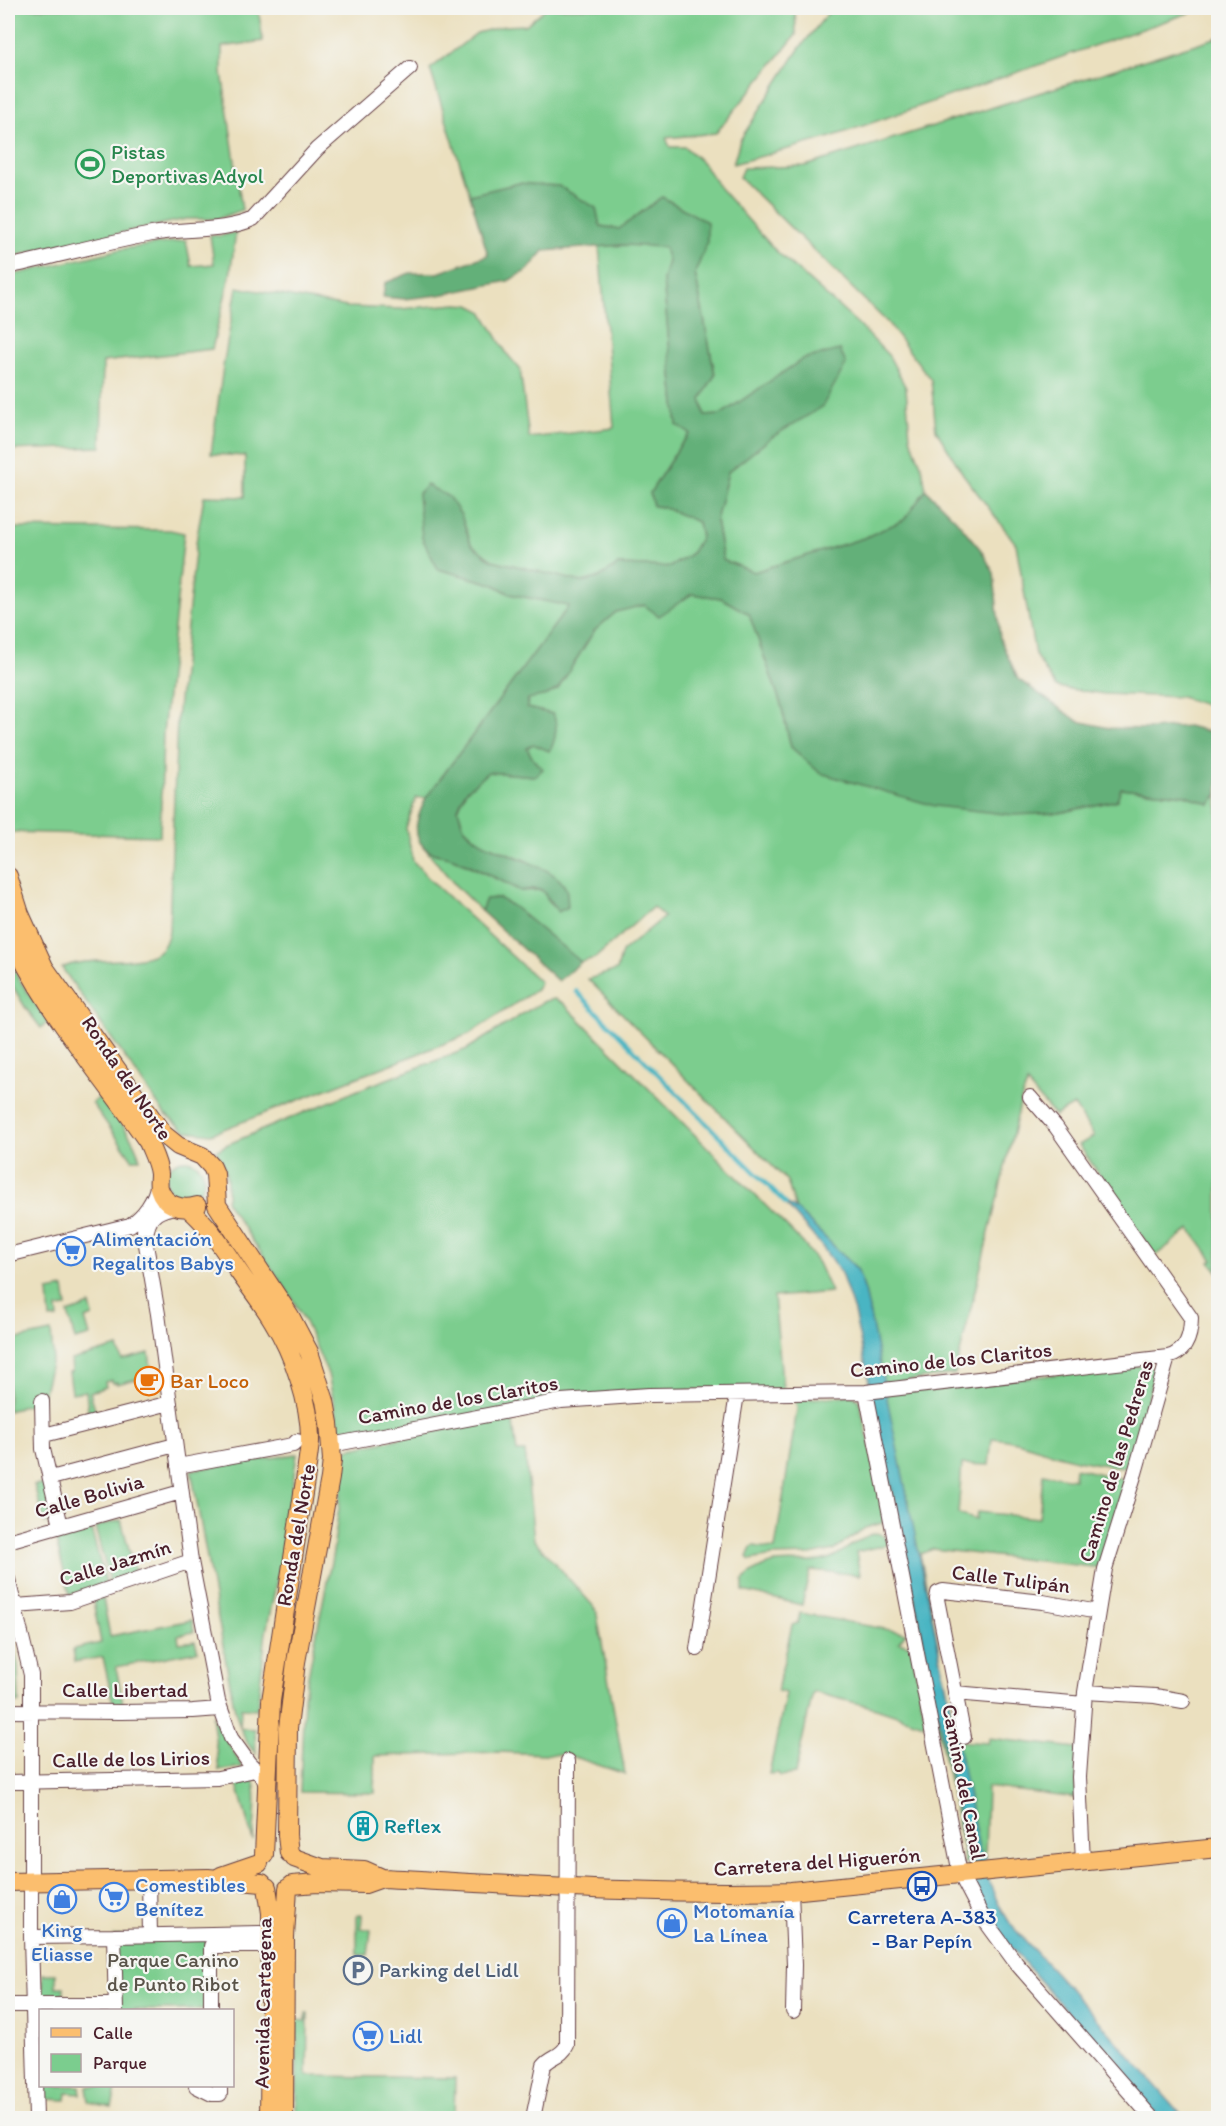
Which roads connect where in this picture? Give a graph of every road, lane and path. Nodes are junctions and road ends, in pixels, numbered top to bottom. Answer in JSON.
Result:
{"nodes":[{"id":1,"x":410,"y":68,"type":"dead end"},
{"id":2,"x":8,"y":267,"type":"edge"},
{"id":3,"x":8,"y":876,"type":"edge"},
{"id":4,"x":8,"y":928,"type":"edge"},
{"id":5,"x":1030,"y":1097,"type":"dead end"},
{"id":6,"x":182,"y":1147,"type":"junction"},
{"id":7,"x":158,"y":1178,"type":"junction"},
{"id":8,"x":215,"y":1181,"type":"junction"},
{"id":9,"x":188,"y":1212,"type":"junction"},
{"id":10,"x":141,"y":1216,"type":"junction"},
{"id":11,"x":145,"y":1238,"type":"junction"},
{"id":12,"x":8,"y":1255,"type":"edge"},
{"id":13,"x":1168,"y":1357,"type":"junction"},
{"id":14,"x":866,"y":1392,"type":"junction"},
{"id":15,"x":737,"y":1394,"type":"junction"},
{"id":16,"x":42,"y":1401,"type":"dead end"},
{"id":17,"x":170,"y":1403,"type":"junction"},
{"id":18,"x":44,"y":1435,"type":"junction"},
{"id":19,"x":300,"y":1443,"type":"junction"},
{"id":20,"x":175,"y":1445,"type":"junction"},
{"id":21,"x":331,"y":1445,"type":"junction"},
{"id":22,"x":178,"y":1466,"type":"junction"},
{"id":23,"x":51,"y":1478,"type":"junction"},
{"id":24,"x":181,"y":1492,"type":"junction"},
{"id":25,"x":61,"y":1526,"type":"junction"},
{"id":26,"x":8,"y":1541,"type":"edge"},
{"id":27,"x":191,"y":1561,"type":"junction"},
{"id":28,"x":8,"y":1579,"type":"edge"},
{"id":29,"x":15,"y":1606,"type":"junction"},
{"id":30,"x":1098,"y":1612,"type":"junction"},
{"id":31,"x":697,"y":1649,"type":"dead end"},
{"id":32,"x":955,"y":1693,"type":"junction"},
{"id":33,"x":1084,"y":1698,"type":"junction"},
{"id":34,"x":1183,"y":1701,"type":"dead end"},
{"id":35,"x":219,"y":1708,"type":"junction"},
{"id":36,"x":8,"y":1711,"type":"edge"},
{"id":37,"x":32,"y":1711,"type":"junction"},
{"id":38,"x":963,"y":1737,"type":"dead end"},
{"id":39,"x":568,"y":1761,"type":"dead end"},
{"id":40,"x":255,"y":1770,"type":"junction"},
{"id":41,"x":8,"y":1782,"type":"edge"},
{"id":42,"x":32,"y":1782,"type":"junction"},
{"id":43,"x":268,"y":1791,"type":"junction"},
{"id":44,"x":1218,"y":1848,"type":"edge"},
{"id":45,"x":292,"y":1855,"type":"junction"},
{"id":46,"x":262,"y":1859,"type":"junction"},
{"id":47,"x":1083,"y":1862,"type":"junction"},
{"id":48,"x":960,"y":1874,"type":"junction"},
{"id":49,"x":208,"y":1878,"type":"junction"},
{"id":50,"x":382,"y":1878,"type":"junction"},
{"id":51,"x":149,"y":1880,"type":"junction"},
{"id":52,"x":32,"y":1881,"type":"junction"},
{"id":53,"x":8,"y":1882,"type":"edge"},
{"id":54,"x":265,"y":1885,"type":"junction"},
{"id":55,"x":290,"y":1887,"type":"junction"},
{"id":56,"x":568,"y":1888,"type":"junction"},
{"id":57,"x":791,"y":1891,"type":"junction"},
{"id":58,"x":150,"y":1935,"type":"junction"},
{"id":59,"x":114,"y":1936,"type":"junction"},
{"id":60,"x":32,"y":1937,"type":"junction"},
{"id":61,"x":33,"y":2005,"type":"junction"},
{"id":62,"x":8,"y":2006,"type":"edge"},
{"id":63,"x":116,"y":2008,"type":"edge"},
{"id":64,"x":212,"y":2009,"type":"edge"},
{"id":65,"x":793,"y":2011,"type":"dead end"},
{"id":66,"x":200,"y":2087,"type":"edge"},
{"id":67,"x":220,"y":2087,"type":"edge"},
{"id":68,"x":36,"y":2118,"type":"edge"},
{"id":69,"x":269,"y":2118,"type":"edge"},
{"id":70,"x":284,"y":2118,"type":"edge"},
{"id":71,"x":533,"y":2118,"type":"edge"},
{"id":72,"x":1152,"y":2118,"type":"edge"}],
"edges":[{"from":1,"to":2,"type":"street"},
{"from":3,"to":6,"type":"main road","name":"Ronda del Norte"},
{"from":4,"to":7,"type":"main road","name":"Ronda del Norte"},
{"from":5,"to":13,"type":"street","name":"Camino de las Pedreras"},
{"from":6,"to":7,"type":"main road"},
{"from":6,"to":8,"type":"main road","name":"Ronda del Norte"},
{"from":7,"to":9,"type":"main road","name":"Ronda del Norte"},
{"from":7,"to":10,"type":"street"},
{"from":8,"to":9,"type":"main road"},
{"from":8,"to":21,"type":"main road","name":"Ronda del Norte"},
{"from":9,"to":11,"type":"street"},
{"from":9,"to":19,"type":"main road","name":"Ronda del Norte"},
{"from":10,"to":11,"type":"street"},
{"from":10,"to":12,"type":"street"},
{"from":11,"to":17,"type":"street"},
{"from":13,"to":14,"type":"street","name":"Camino de los Claritos"},
{"from":13,"to":30,"type":"street","name":"Camino de las Pedreras"},
{"from":14,"to":15,"type":"street","name":"Camino de los Claritos"},
{"from":14,"to":48,"type":"street","name":"Camino del Canal"},
{"from":15,"to":21,"type":"street","name":"Camino de los Claritos"},
{"from":15,"to":31,"type":"street"},
{"from":16,"to":18,"type":"street"},
{"from":17,"to":18,"type":"street"},
{"from":17,"to":20,"type":"street"},
{"from":18,"to":23,"type":"street"},
{"from":19,"to":22,"type":"street"},
{"from":19,"to":43,"type":"main road","name":"Ronda del Norte"},
{"from":20,"to":22,"type":"street"},
{"from":20,"to":23,"type":"street"},
{"from":21,"to":45,"type":"main road","name":"Ronda del Norte"},
{"from":22,"to":24,"type":"street"},
{"from":23,"to":25,"type":"street"},
{"from":24,"to":25,"type":"street","name":"Calle Bolivia"},
{"from":24,"to":27,"type":"street"},
{"from":25,"to":26,"type":"street","name":"Calle Bolivia"},
{"from":27,"to":29,"type":"street","name":"Calle Jazmín"},
{"from":27,"to":35,"type":"street"},
{"from":28,"to":29,"type":"street"},
{"from":29,"to":37,"type":"street"},
{"from":30,"to":32,"type":"street","name":"Calle Tulipán"},
{"from":30,"to":33,"type":"street","name":"Camino de las Pedreras"},
{"from":32,"to":33,"type":"street"},
{"from":32,"to":38,"type":"street"},
{"from":33,"to":34,"type":"street"},
{"from":33,"to":47,"type":"street","name":"Camino de las Pedreras"},
{"from":35,"to":37,"type":"street","name":"Calle Libertad"},
{"from":35,"to":40,"type":"street"},
{"from":36,"to":37,"type":"street","name":"Calle Libertad"},
{"from":37,"to":42,"type":"street"},
{"from":39,"to":56,"type":"street"},
{"from":40,"to":42,"type":"street","name":"Calle de los Lirios"},
{"from":40,"to":43,"type":"street"},
{"from":41,"to":42,"type":"street","name":"Calle de los Lirios"},
{"from":42,"to":52,"type":"street"},
{"from":43,"to":46,"type":"main road","name":"Ronda del Norte"},
{"from":44,"to":47,"type":"main road","name":"Carretera del Higuerón"},
{"from":45,"to":46,"type":"main road"},
{"from":45,"to":50,"type":"main road"},
{"from":45,"to":55,"type":"main road"},
{"from":46,"to":49,"type":"main road"},
{"from":46,"to":54,"type":"main road"},
{"from":47,"to":48,"type":"main road","name":"Carretera del Higuerón"},
{"from":48,"to":57,"type":"main road","name":"Carretera del Higuerón"},
{"from":48,"to":72,"type":"street","name":"Camino del Canal"},
{"from":49,"to":51,"type":"main road"},
{"from":49,"to":54,"type":"main road"},
{"from":50,"to":55,"type":"main road"},
{"from":50,"to":56,"type":"main road","name":"Carretera del Higuerón"},
{"from":51,"to":52,"type":"main road"},
{"from":51,"to":58,"type":"street"},
{"from":52,"to":53,"type":"main road"},
{"from":52,"to":60,"type":"street"},
{"from":54,"to":55,"type":"main road"},
{"from":54,"to":69,"type":"main road","name":"Avenida Cartagena"},
{"from":55,"to":70,"type":"main road","name":"Avenida Cartagena"},
{"from":56,"to":57,"type":"main road","name":"Carretera del Higuerón"},
{"from":56,"to":71,"type":"street"},
{"from":57,"to":65,"type":"street"},
{"from":58,"to":59,"type":"street"},
{"from":58,"to":64,"type":"street"},
{"from":59,"to":60,"type":"street"},
{"from":59,"to":63,"type":"street"},
{"from":60,"to":61,"type":"street"},
{"from":61,"to":62,"type":"street"},
{"from":61,"to":63,"type":"street"},
{"from":61,"to":68,"type":"street"},
{"from":66,"to":67,"type":"street"}]}
